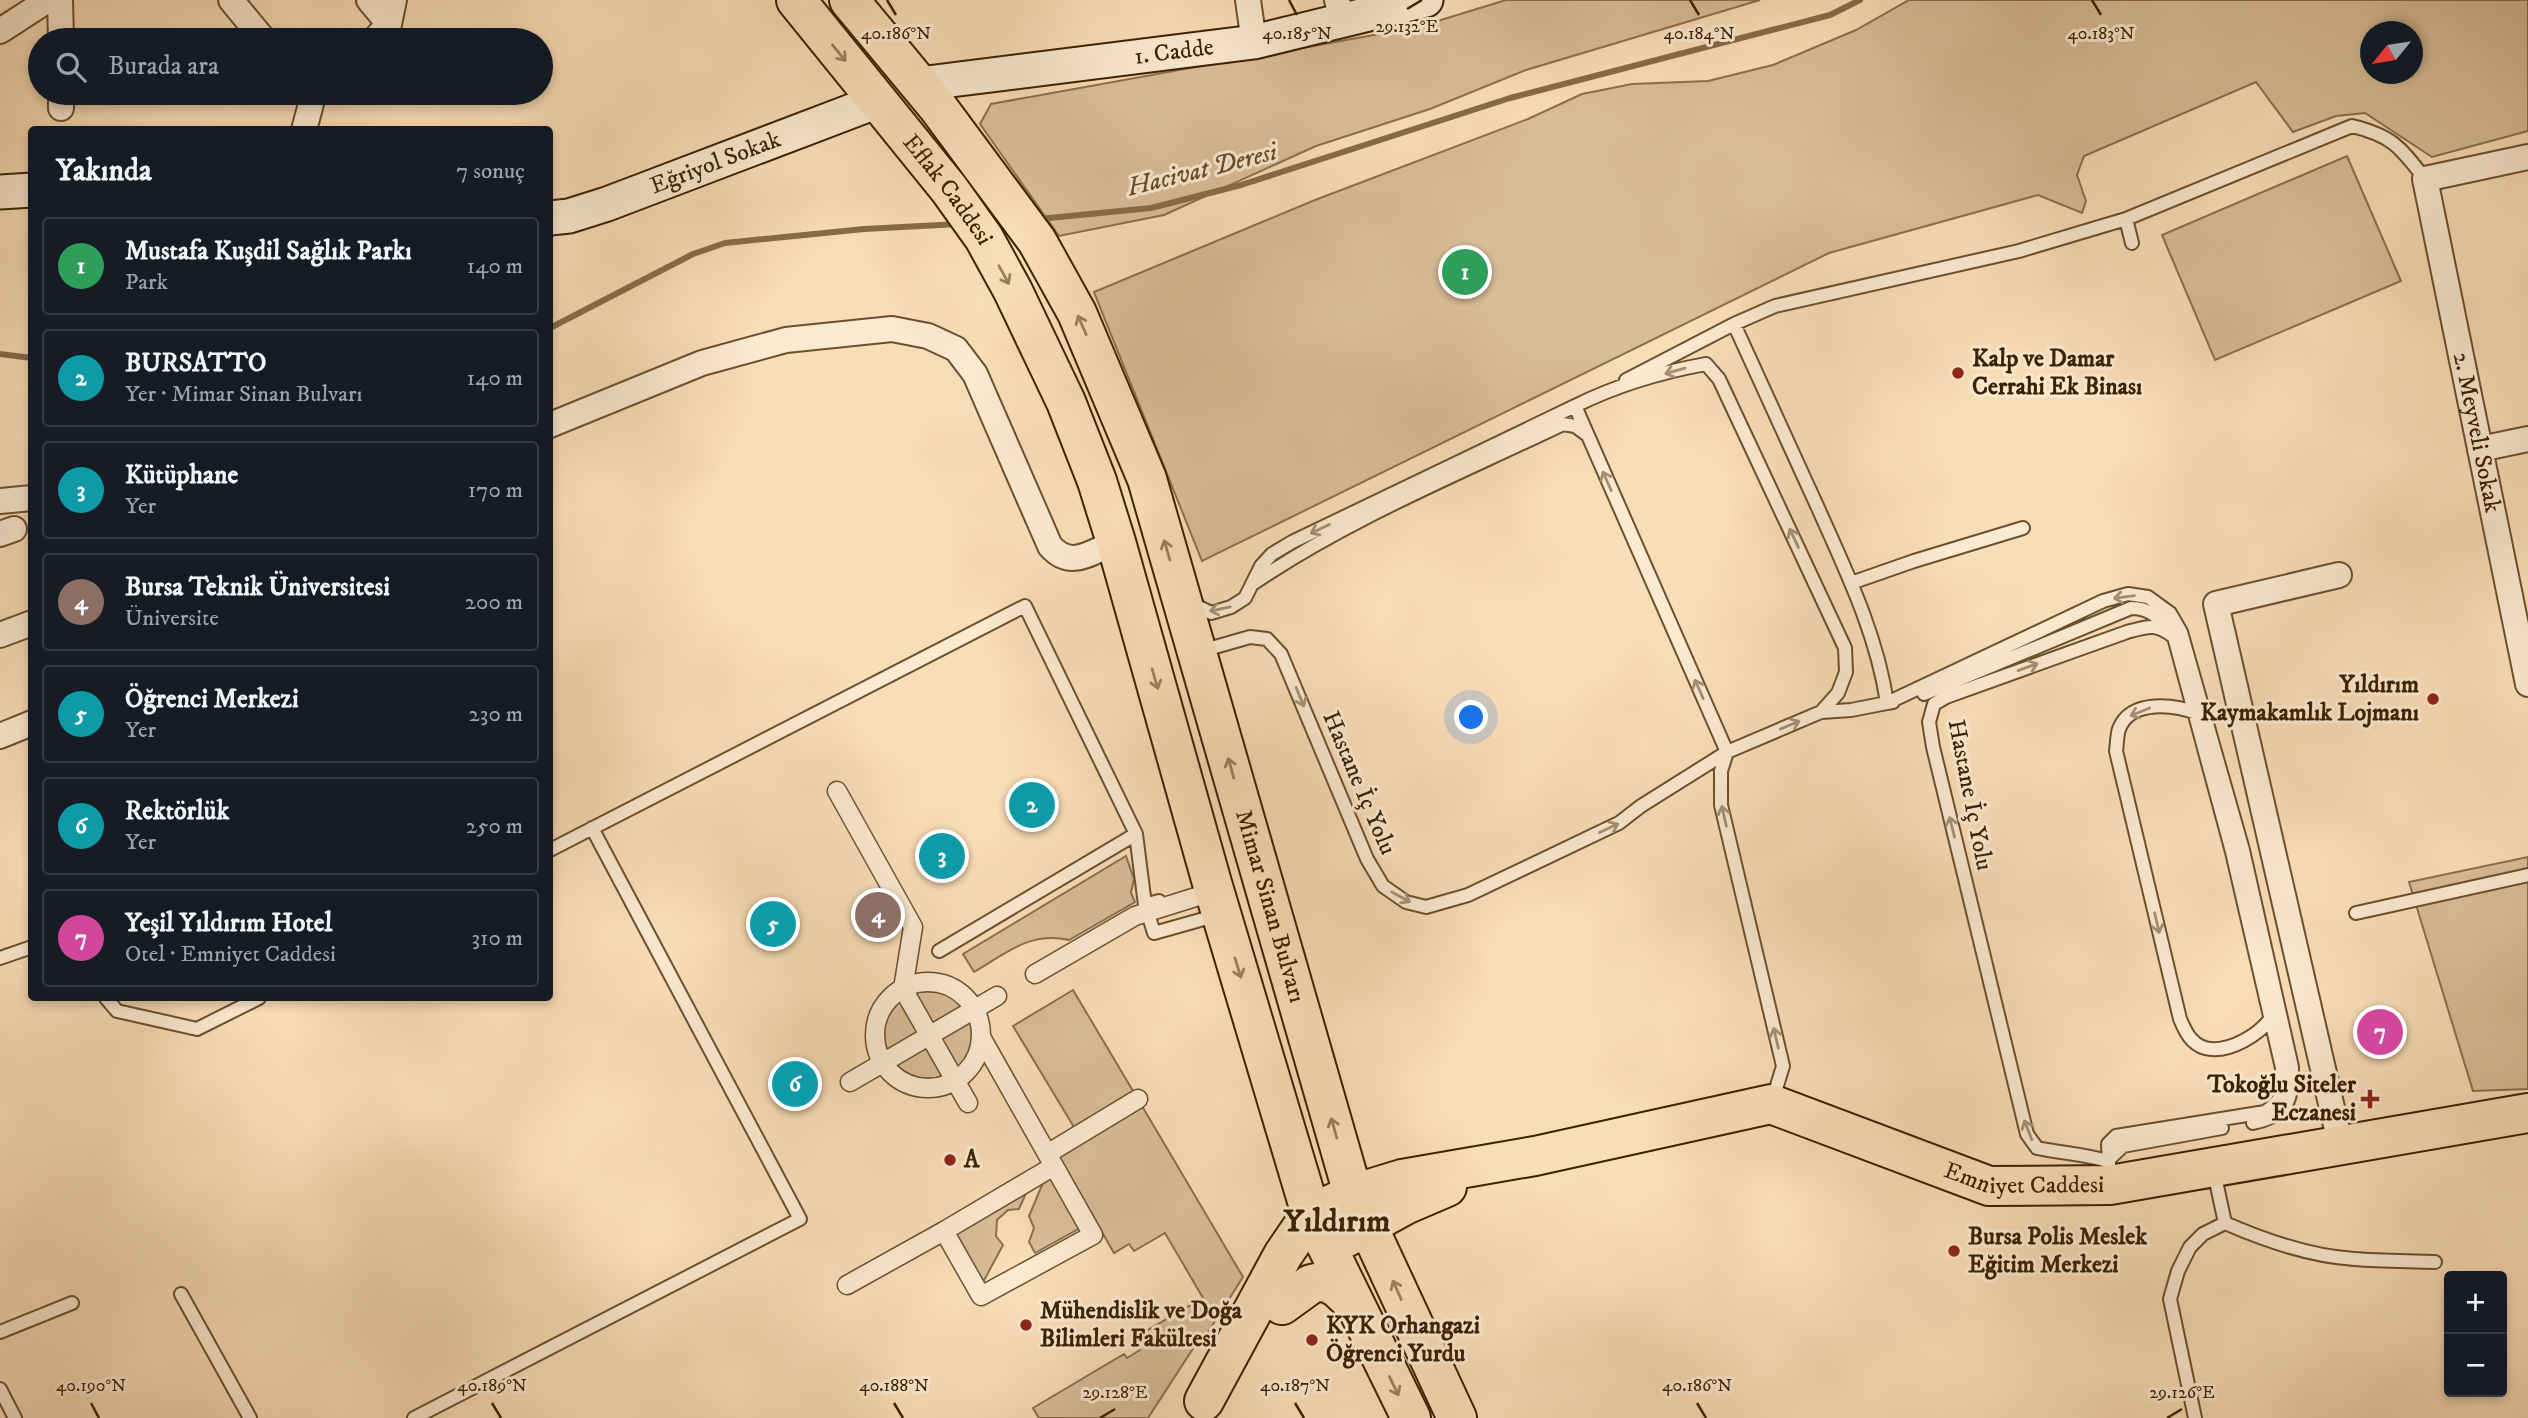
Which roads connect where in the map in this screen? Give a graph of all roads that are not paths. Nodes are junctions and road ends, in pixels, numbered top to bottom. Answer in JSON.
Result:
{"nodes":[{"id":1,"x":48,"y":0,"type":"edge"},
{"id":2,"x":60,"y":0,"type":"edge"},
{"id":3,"x":231,"y":0,"type":"edge"},
{"id":4,"x":369,"y":0,"type":"edge"},
{"id":5,"x":394,"y":0,"type":"edge"},
{"id":6,"x":796,"y":0,"type":"edge"},
{"id":7,"x":849,"y":0,"type":"edge"},
{"id":8,"x":1248,"y":0,"type":"edge"},
{"id":9,"x":1426,"y":0,"type":"edge"},
{"id":10,"x":1339,"y":10,"type":"edge"},
{"id":11,"x":61,"y":28,"type":"edge"},
{"id":12,"x":254,"y":28,"type":"edge"},
{"id":13,"x":380,"y":28,"type":"edge"},
{"id":14,"x":383,"y":28,"type":"edge"},
{"id":15,"x":0,"y":31,"type":"edge"},
{"id":16,"x":1254,"y":42,"type":"junction"},
{"id":17,"x":928,"y":95,"type":"junction"},
{"id":18,"x":310,"y":105,"type":"edge"},
{"id":19,"x":886,"y":111,"type":"junction"},
{"id":20,"x":305,"y":126,"type":"edge"},
{"id":21,"x":2528,"y":156,"type":"edge"},
{"id":22,"x":2425,"y":179,"type":"junction"},
{"id":23,"x":28,"y":190,"type":"edge"},
{"id":24,"x":0,"y":192,"type":"edge"},
{"id":25,"x":553,"y":218,"type":"edge"},
{"id":26,"x":2126,"y":219,"type":"junction"},
{"id":27,"x":2132,"y":243,"type":"dead end"},
{"id":28,"x":1734,"y":324,"type":"junction"},
{"id":29,"x":1110,"y":387,"type":"joint"},
{"id":30,"x":1591,"y":398,"type":"junction"},
{"id":31,"x":1066,"y":402,"type":"joint"},
{"id":32,"x":1574,"y":406,"type":"junction"},
{"id":33,"x":553,"y":424,"type":"edge"},
{"id":34,"x":1587,"y":434,"type":"junction"},
{"id":35,"x":2528,"y":439,"type":"edge"},
{"id":36,"x":2480,"y":449,"type":"junction"},
{"id":37,"x":1097,"y":481,"type":"junction"},
{"id":38,"x":28,"y":498,"type":"edge"},
{"id":39,"x":1,"y":501,"type":"edge"},
{"id":40,"x":2023,"y":528,"type":"dead end"},
{"id":41,"x":1116,"y":542,"type":"junction"},
{"id":42,"x":2339,"y":575,"type":"dead end"},
{"id":43,"x":1254,"y":583,"type":"junction"},
{"id":44,"x":1851,"y":583,"type":"junction"},
{"id":45,"x":1180,"y":594,"type":"junction"},
{"id":46,"x":28,"y":624,"type":"edge"},
{"id":47,"x":0,"y":635,"type":"edge"},
{"id":48,"x":2174,"y":637,"type":"junction"},
{"id":49,"x":1197,"y":652,"type":"junction"},
{"id":50,"x":2528,"y":684,"type":"edge"},
{"id":51,"x":1887,"y":703,"type":"junction"},
{"id":52,"x":1821,"y":712,"type":"junction"},
{"id":53,"x":2200,"y":714,"type":"junction"},
{"id":54,"x":28,"y":725,"type":"edge"},
{"id":55,"x":0,"y":736,"type":"edge"},
{"id":56,"x":1727,"y":752,"type":"junction"},
{"id":57,"x":837,"y":791,"type":"dead end"},
{"id":58,"x":592,"y":828,"type":"junction"},
{"id":59,"x":1136,"y":834,"type":"junction"},
{"id":60,"x":553,"y":848,"type":"edge"},
{"id":61,"x":2252,"y":848,"type":"junction"},
{"id":62,"x":2528,"y":875,"type":"edge"},
{"id":63,"x":2261,"y":885,"type":"junction"},
{"id":64,"x":1216,"y":896,"type":"junction"},
{"id":65,"x":1147,"y":909,"type":"junction"},
{"id":66,"x":2356,"y":913,"type":"dead end"},
{"id":67,"x":28,"y":948,"type":"edge"},
{"id":68,"x":939,"y":951,"type":"dead end"},
{"id":69,"x":0,"y":958,"type":"edge"},
{"id":70,"x":1035,"y":974,"type":"dead end"},
{"id":71,"x":903,"y":989,"type":"junction"},
{"id":72,"x":997,"y":996,"type":"dead end"},
{"id":73,"x":109,"y":1001,"type":"edge"},
{"id":74,"x":253,"y":1001,"type":"edge"},
{"id":75,"x":2278,"y":1004,"type":"junction"},
{"id":76,"x":975,"y":1009,"type":"junction"},
{"id":77,"x":2271,"y":1018,"type":"junction"},
{"id":78,"x":929,"y":1035,"type":"junction"},
{"id":79,"x":981,"y":1037,"type":"junction"},
{"id":80,"x":883,"y":1062,"type":"junction"},
{"id":81,"x":955,"y":1080,"type":"junction"},
{"id":82,"x":850,"y":1082,"type":"dead end"},
{"id":83,"x":1138,"y":1099,"type":"dead end"},
{"id":84,"x":968,"y":1103,"type":"dead end"},
{"id":85,"x":1771,"y":1104,"type":"junction"},
{"id":86,"x":2528,"y":1113,"type":"edge"},
{"id":87,"x":2341,"y":1147,"type":"junction"},
{"id":88,"x":1051,"y":1160,"type":"junction"},
{"id":89,"x":2213,"y":1168,"type":"junction"},
{"id":90,"x":2109,"y":1173,"type":"junction"},
{"id":91,"x":1360,"y":1209,"type":"junction"},
{"id":92,"x":1311,"y":1214,"type":"junction"},
{"id":93,"x":2225,"y":1223,"type":"junction"},
{"id":94,"x":944,"y":1231,"type":"junction"},
{"id":95,"x":1327,"y":1249,"type":"junction"},
{"id":96,"x":2435,"y":1262,"type":"dead end"},
{"id":97,"x":847,"y":1285,"type":"dead end"},
{"id":98,"x":181,"y":1294,"type":"dead end"},
{"id":99,"x":72,"y":1303,"type":"dead end"},
{"id":100,"x":1282,"y":1305,"type":"junction"},
{"id":101,"x":1355,"y":1305,"type":"junction"},
{"id":102,"x":0,"y":1332,"type":"edge"},
{"id":103,"x":0,"y":1389,"type":"edge"},
{"id":104,"x":1198,"y":1410,"type":"edge"},
{"id":105,"x":15,"y":1418,"type":"edge"},
{"id":106,"x":250,"y":1418,"type":"edge"},
{"id":107,"x":414,"y":1418,"type":"edge"},
{"id":108,"x":1410,"y":1418,"type":"edge"},
{"id":109,"x":1457,"y":1418,"type":"edge"},
{"id":110,"x":2195,"y":1418,"type":"edge"}],
"edges":[{"from":1,"to":15,"type":"street"},
{"from":2,"to":11,"type":"street"},
{"from":3,"to":12,"type":"street"},
{"from":4,"to":13,"type":"street"},
{"from":5,"to":14,"type":"street"},
{"from":6,"to":19,"type":"main road","name":"Eflak Caddesi","one_way":true},
{"from":7,"to":17,"type":"main road","name":"Eflak Caddesi"},
{"from":8,"to":16,"type":"street"},
{"from":9,"to":10,"type":"main road","name":"1. Cadde"},
{"from":10,"to":16,"type":"main road","name":"1. Cadde"},
{"from":16,"to":17,"type":"main road","name":"1. Cadde"},
{"from":29,"to":17,"type":"main road","name":"Eflak Caddesi","one_way":true},
{"from":18,"to":20,"type":"street"},
{"from":19,"to":25,"type":"main road","name":"Eğriyol Sokak"},
{"from":19,"to":31,"type":"main road","name":"Eflak Caddesi","one_way":true},
{"from":21,"to":22,"type":"street"},
{"from":22,"to":26,"type":"lane"},
{"from":22,"to":36,"type":"street","name":"2. Meyveli Sokak"},
{"from":23,"to":24,"type":"main road"},
{"from":26,"to":27,"type":"lane"},
{"from":26,"to":28,"type":"lane"},
{"from":28,"to":30,"type":"lane"},
{"from":28,"to":44,"type":"lane"},
{"from":45,"to":29,"type":"main road","name":"Mimar Sinan Bulvarı","one_way":true},
{"from":30,"to":32,"type":"lane"},
{"from":52,"to":30,"type":"lane","one_way":true},
{"from":31,"to":37,"type":"main road","name":"Mimar Sinan Bulvarı"},
{"from":32,"to":34,"type":"lane"},
{"from":32,"to":43,"type":"lane","one_way":true},
{"from":33,"to":41,"type":"street"},
{"from":34,"to":43,"type":"lane"},
{"from":56,"to":34,"type":"lane","one_way":true},
{"from":35,"to":36,"type":"street"},
{"from":36,"to":50,"type":"street","name":"2. Meyveli Sokak"},
{"from":37,"to":41,"type":"main road","name":"Mimar Sinan Bulvarı"},
{"from":37,"to":49,"type":"main road"},
{"from":38,"to":39,"type":"street"},
{"from":40,"to":44,"type":"lane"},
{"from":41,"to":64,"type":"main road","name":"Mimar Sinan Bulvarı","one_way":true},
{"from":42,"to":61,"type":"street"},
{"from":43,"to":45,"type":"lane","one_way":true},
{"from":44,"to":51,"type":"lane"},
{"from":45,"to":49,"type":"main road","name":"Mimar Sinan Bulvarı"},
{"from":46,"to":47,"type":"street"},
{"from":48,"to":51,"type":"lane"},
{"from":48,"to":53,"type":"lane","name":"Hastane İç Yolu"},
{"from":90,"to":48,"type":"lane","name":"Hastane İç Yolu","one_way":true},
{"from":49,"to":56,"type":"lane","name":"Hastane İç Yolu","one_way":true},
{"from":91,"to":49,"type":"main road","name":"Mimar Sinan Bulvarı","one_way":true},
{"from":51,"to":52,"type":"lane","name":"Hastane İç Yolu"},
{"from":53,"to":51,"type":"lane","name":"Hastane İç Yolu","one_way":true},
{"from":56,"to":52,"type":"lane","name":"Hastane İç Yolu","one_way":true},
{"from":53,"to":61,"type":"lane","name":"Hastane İç Yolu"},
{"from":53,"to":77,"type":"lane","one_way":true},
{"from":54,"to":55,"type":"street"},
{"from":85,"to":56,"type":"lane","one_way":true},
{"from":57,"to":71,"type":"street"},
{"from":58,"to":59,"type":"lane"},
{"from":58,"to":60,"type":"lane"},
{"from":58,"to":107,"type":"lane"},
{"from":59,"to":65,"type":"lane"},
{"from":59,"to":68,"type":"lane"},
{"from":61,"to":63,"type":"street"},
{"from":61,"to":63,"type":"lane","name":"Hastane İç Yolu"},
{"from":62,"to":66,"type":"lane"},
{"from":63,"to":75,"type":"lane","name":"Hastane İç Yolu"},
{"from":63,"to":77,"type":"lane","name":"Hastane İç Yolu"},
{"from":63,"to":87,"type":"street"},
{"from":64,"to":65,"type":"street"},
{"from":64,"to":92,"type":"main road","name":"Mimar Sinan Bulvarı","one_way":true},
{"from":65,"to":70,"type":"street"},
{"from":67,"to":69,"type":"lane"},
{"from":71,"to":76,"type":"street"},
{"from":71,"to":78,"type":"street"},
{"from":71,"to":80,"type":"street"},
{"from":72,"to":76,"type":"street"},
{"from":73,"to":74,"type":"lane"},
{"from":75,"to":77,"type":"lane"},
{"from":75,"to":90,"type":"lane","name":"Hastane İç Yolu"},
{"from":76,"to":78,"type":"street"},
{"from":76,"to":79,"type":"street"},
{"from":77,"to":90,"type":"lane","name":"Hastane İç Yolu"},
{"from":78,"to":80,"type":"street"},
{"from":78,"to":81,"type":"street"},
{"from":79,"to":81,"type":"street"},
{"from":79,"to":88,"type":"street"},
{"from":80,"to":81,"type":"street"},
{"from":80,"to":82,"type":"street"},
{"from":81,"to":84,"type":"street"},
{"from":83,"to":88,"type":"street"},
{"from":85,"to":90,"type":"main road","name":"Emniyet Caddesi"},
{"from":85,"to":91,"type":"main road"},
{"from":86,"to":87,"type":"main road","name":"Emniyet Caddesi"},
{"from":87,"to":89,"type":"main road","name":"Emniyet Caddesi"},
{"from":88,"to":94,"type":"street"},
{"from":88,"to":94,"type":"street"},
{"from":89,"to":90,"type":"main road","name":"Emniyet Caddesi"},
{"from":89,"to":93,"type":"lane"},
{"from":91,"to":92,"type":"main road"},
{"from":91,"to":95,"type":"main road"},
{"from":109,"to":91,"type":"main road","name":"Mimar Sinan Bulvarı","one_way":true},
{"from":92,"to":95,"type":"main road","name":"Mimar Sinan Bulvarı"},
{"from":92,"to":104,"type":"main road"},
{"from":93,"to":96,"type":"lane"},
{"from":93,"to":110,"type":"lane"},
{"from":94,"to":97,"type":"street"},
{"from":95,"to":100,"type":"main road"},
{"from":95,"to":101,"type":"main road","name":"Mimar Sinan Bulvarı"},
{"from":98,"to":106,"type":"lane"},
{"from":99,"to":102,"type":"lane"},
{"from":100,"to":101,"type":"main road"},
{"from":100,"to":104,"type":"main road"},
{"from":101,"to":108,"type":"main road","name":"Mimar Sinan Bulvarı","one_way":true},
{"from":103,"to":105,"type":"lane"}]}
